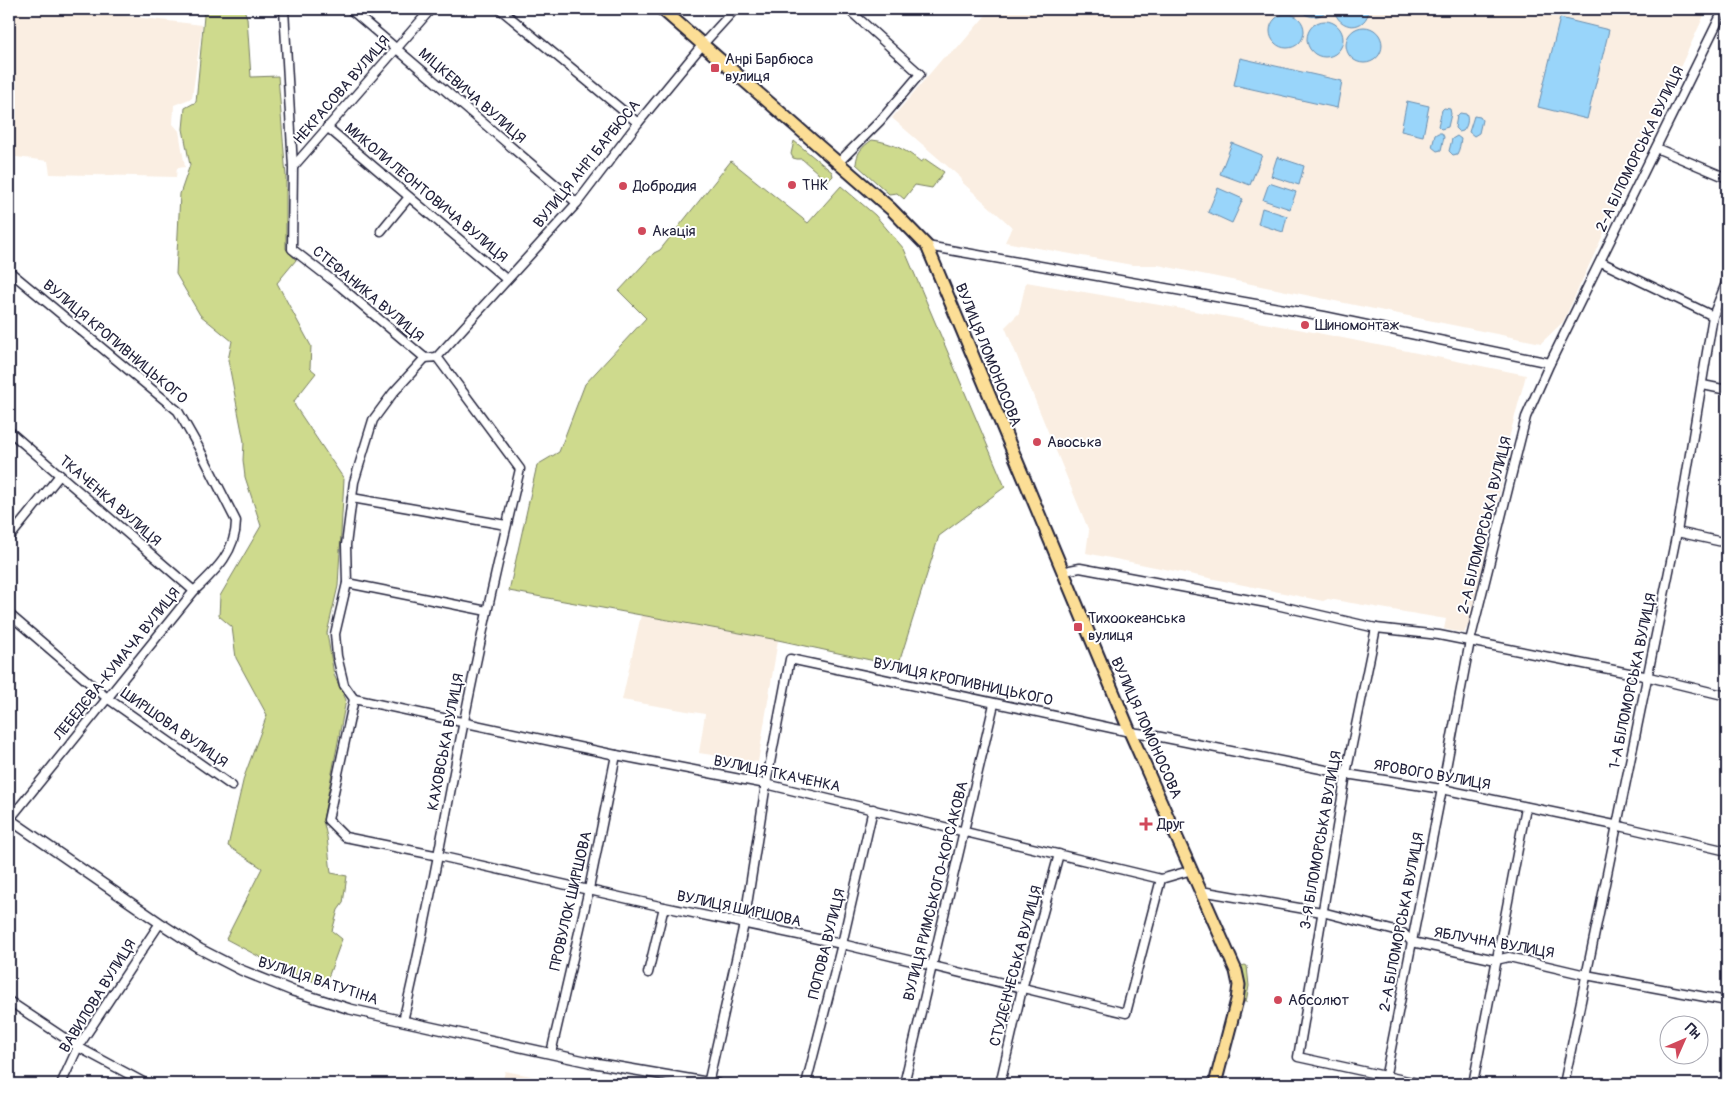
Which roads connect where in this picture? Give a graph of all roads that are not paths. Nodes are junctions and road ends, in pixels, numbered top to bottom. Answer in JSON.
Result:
{"nodes":[{"id":1,"x":284,"y":9,"type":"edge"},
{"id":2,"x":350,"y":9,"type":"edge"},
{"id":3,"x":431,"y":9,"type":"edge"},
{"id":4,"x":500,"y":9,"type":"edge"},
{"id":5,"x":662,"y":9,"type":"edge"},
{"id":6,"x":735,"y":9,"type":"edge"},
{"id":7,"x":848,"y":9,"type":"edge"},
{"id":8,"x":1724,"y":9,"type":"edge"},
{"id":9,"x":703,"y":44,"type":"junction"},
{"id":10,"x":396,"y":49,"type":"junction"},
{"id":11,"x":638,"y":123,"type":"junction"},
{"id":12,"x":327,"y":126,"type":"junction"},
{"id":13,"x":1656,"y":148,"type":"junction"},
{"id":14,"x":838,"y":164,"type":"junction"},
{"id":15,"x":293,"y":167,"type":"junction"},
{"id":16,"x":1727,"y":178,"type":"edge"},
{"id":17,"x":409,"y":198,"type":"junction"},
{"id":18,"x":577,"y":203,"type":"junction"},
{"id":19,"x":381,"y":231,"type":"dead end"},
{"id":20,"x":927,"y":246,"type":"junction"},
{"id":21,"x":1601,"y":262,"type":"junction"},
{"id":22,"x":9,"y":271,"type":"edge"},
{"id":23,"x":506,"y":280,"type":"junction"},
{"id":24,"x":1727,"y":283,"type":"edge"},
{"id":25,"x":1713,"y":316,"type":"junction"},
{"id":26,"x":437,"y":356,"type":"junction"},
{"id":27,"x":425,"y":358,"type":"junction"},
{"id":28,"x":1550,"y":363,"type":"junction"},
{"id":29,"x":1703,"y":385,"type":"junction"},
{"id":30,"x":1727,"y":390,"type":"edge"},
{"id":31,"x":9,"y":431,"type":"edge"},
{"id":32,"x":60,"y":475,"type":"junction"},
{"id":33,"x":352,"y":498,"type":"junction"},
{"id":34,"x":236,"y":521,"type":"joint"},
{"id":35,"x":506,"y":525,"type":"junction"},
{"id":36,"x":1677,"y":532,"type":"junction"},
{"id":37,"x":9,"y":538,"type":"edge"},
{"id":38,"x":1727,"y":543,"type":"edge"},
{"id":39,"x":1062,"y":574,"type":"junction"},
{"id":40,"x":347,"y":584,"type":"junction"},
{"id":41,"x":194,"y":592,"type":"junction"},
{"id":42,"x":486,"y":612,"type":"junction"},
{"id":43,"x":9,"y":614,"type":"edge"},
{"id":44,"x":1376,"y":628,"type":"junction"},
{"id":45,"x":1470,"y":641,"type":"junction"},
{"id":46,"x":1649,"y":677,"type":"junction"},
{"id":47,"x":1727,"y":696,"type":"edge"},
{"id":48,"x":107,"y":698,"type":"junction"},
{"id":49,"x":354,"y":699,"type":"junction"},
{"id":50,"x":994,"y":704,"type":"junction"},
{"id":51,"x":464,"y":723,"type":"junction"},
{"id":52,"x":1130,"y":732,"type":"junction"},
{"id":53,"x":616,"y":755,"type":"junction"},
{"id":54,"x":1346,"y":774,"type":"junction"},
{"id":55,"x":766,"y":784,"type":"junction"},
{"id":56,"x":232,"y":786,"type":"dead end"},
{"id":57,"x":1442,"y":789,"type":"junction"},
{"id":58,"x":1526,"y":806,"type":"junction"},
{"id":59,"x":873,"y":809,"type":"junction"},
{"id":60,"x":9,"y":819,"type":"edge"},
{"id":61,"x":1617,"y":825,"type":"junction"},
{"id":62,"x":965,"y":831,"type":"junction"},
{"id":63,"x":1727,"y":851,"type":"edge"},
{"id":64,"x":1059,"y":854,"type":"junction"},
{"id":65,"x":439,"y":856,"type":"junction"},
{"id":66,"x":1192,"y":870,"type":"junction"},
{"id":67,"x":1161,"y":879,"type":"junction"},
{"id":68,"x":589,"y":889,"type":"junction"},
{"id":69,"x":1201,"y":891,"type":"junction"},
{"id":70,"x":664,"y":907,"type":"junction"},
{"id":71,"x":1322,"y":912,"type":"junction"},
{"id":72,"x":160,"y":923,"type":"junction"},
{"id":73,"x":744,"y":924,"type":"junction"},
{"id":74,"x":1412,"y":942,"type":"junction"},
{"id":75,"x":842,"y":944,"type":"junction"},
{"id":76,"x":1496,"y":960,"type":"junction"},
{"id":77,"x":932,"y":967,"type":"junction"},
{"id":78,"x":648,"y":973,"type":"dead end"},
{"id":79,"x":1586,"y":975,"type":"junction"},
{"id":80,"x":1022,"y":989,"type":"junction"},
{"id":81,"x":9,"y":1001,"type":"edge"},
{"id":82,"x":1727,"y":1001,"type":"edge"},
{"id":83,"x":403,"y":1021,"type":"junction"},
{"id":84,"x":78,"y":1047,"type":"junction"},
{"id":85,"x":551,"y":1053,"type":"junction"},
{"id":86,"x":1385,"y":1075,"type":"junction"},
{"id":87,"x":1727,"y":1080,"type":"edge"},
{"id":88,"x":61,"y":1084,"type":"edge"},
{"id":89,"x":147,"y":1084,"type":"edge"},
{"id":90,"x":710,"y":1084,"type":"edge"},
{"id":91,"x":806,"y":1084,"type":"edge"},
{"id":92,"x":904,"y":1084,"type":"edge"},
{"id":93,"x":1000,"y":1084,"type":"edge"},
{"id":94,"x":1216,"y":1084,"type":"edge"},
{"id":95,"x":1384,"y":1084,"type":"edge"},
{"id":96,"x":1422,"y":1084,"type":"edge"},
{"id":97,"x":1473,"y":1084,"type":"edge"},
{"id":98,"x":1564,"y":1084,"type":"edge"},
{"id":99,"x":1726,"y":1084,"type":"edge"}],
"edges":[{"from":1,"to":15,"type":"street"},
{"from":2,"to":10,"type":"street","name":"МІЦКЕВИЧА ВУЛИЦЯ"},
{"from":3,"to":10,"type":"street","name":"НЕКРАСОВА ВУЛИЦЯ"},
{"from":4,"to":11,"type":"street"},
{"from":5,"to":9,"type":"main road","name":"ВУЛИЦЯ ЛОМОНОСОВА"},
{"from":6,"to":9,"type":"street","name":"ВУЛИЦЯ АНРІ БАРБЮСА"},
{"from":7,"to":14,"type":"street"},
{"from":8,"to":13,"type":"street","name":"2-А БІЛОМОРСЬКА ВУЛИЦЯ"},
{"from":9,"to":11,"type":"street","name":"ВУЛИЦЯ АНРІ БАРБЮСА"},
{"from":9,"to":14,"type":"main road","name":"ВУЛИЦЯ ЛОМОНОСОВА"},
{"from":10,"to":12,"type":"street","name":"НЕКРАСОВА ВУЛИЦЯ"},
{"from":10,"to":18,"type":"street","name":"МІЦКЕВИЧА ВУЛИЦЯ"},
{"from":11,"to":18,"type":"street","name":"ВУЛИЦЯ АНРІ БАРБЮСА"},
{"from":12,"to":15,"type":"street","name":"НЕКРАСОВА ВУЛИЦЯ"},
{"from":12,"to":17,"type":"street","name":"МИКОЛИ ЛЕОНТОВИЧА ВУЛИЦЯ"},
{"from":13,"to":16,"type":"street"},
{"from":13,"to":21,"type":"street","name":"2-А БІЛОМОРСЬКА ВУЛИЦЯ"},
{"from":14,"to":20,"type":"main road","name":"ВУЛИЦЯ ЛОМОНОСОВА"},
{"from":15,"to":27,"type":"street","name":"СТЕФАНИКА ВУЛИЦЯ"},
{"from":17,"to":19,"type":"street"},
{"from":17,"to":23,"type":"street","name":"МИКОЛИ ЛЕОНТОВИЧА ВУЛИЦЯ"},
{"from":18,"to":23,"type":"street","name":"ВУЛИЦЯ АНРІ БАРБЮСА"},
{"from":20,"to":28,"type":"street"},
{"from":20,"to":39,"type":"main road","name":"ВУЛИЦЯ ЛОМОНОСОВА"},
{"from":21,"to":25,"type":"street"},
{"from":21,"to":28,"type":"street","name":"2-А БІЛОМОРСЬКА ВУЛИЦЯ"},
{"from":22,"to":34,"type":"street","name":"ВУЛИЦЯ КРОПИВНИЦЬКОГО"},
{"from":23,"to":26,"type":"street","name":"ВУЛИЦЯ АНРІ БАРБЮСА"},
{"from":24,"to":25,"type":"street","name":"1-А БІЛОМОРСЬКА ВУЛИЦЯ"},
{"from":25,"to":29,"type":"street","name":"1-А БІЛОМОРСЬКА ВУЛИЦЯ"},
{"from":26,"to":27,"type":"street","name":"СТЕФАНИКА ВУЛИЦЯ"},
{"from":26,"to":35,"type":"street","name":"КАХОВСЬКА ВУЛИЦЯ"},
{"from":27,"to":33,"type":"street"},
{"from":28,"to":45,"type":"street","name":"2-А БІЛОМОРСЬКА ВУЛИЦЯ"},
{"from":29,"to":30,"type":"street"},
{"from":29,"to":36,"type":"street","name":"1-А БІЛОМОРСЬКА ВУЛИЦЯ"},
{"from":31,"to":32,"type":"street","name":"ТКАЧЕНКА ВУЛИЦЯ"},
{"from":32,"to":37,"type":"street"},
{"from":32,"to":41,"type":"street","name":"ТКАЧЕНКА ВУЛИЦЯ"},
{"from":33,"to":35,"type":"street"},
{"from":33,"to":40,"type":"street"},
{"from":34,"to":41,"type":"street","name":"ЛЕБЕДЄВА-КУМАЧА ВУЛИЦЯ"},
{"from":35,"to":42,"type":"street","name":"КАХОВСЬКА ВУЛИЦЯ"},
{"from":36,"to":38,"type":"street"},
{"from":36,"to":46,"type":"street","name":"1-А БІЛОМОРСЬКА ВУЛИЦЯ"},
{"from":39,"to":44,"type":"street"},
{"from":39,"to":52,"type":"main road","name":"ВУЛИЦЯ ЛОМОНОСОВА"},
{"from":40,"to":42,"type":"street"},
{"from":40,"to":49,"type":"street"},
{"from":41,"to":48,"type":"street","name":"ЛЕБЕДЄВА-КУМАЧА ВУЛИЦЯ"},
{"from":42,"to":51,"type":"street","name":"КАХОВСЬКА ВУЛИЦЯ"},
{"from":43,"to":48,"type":"street","name":"ШИРШОВА ВУЛИЦЯ"},
{"from":44,"to":45,"type":"street"},
{"from":44,"to":54,"type":"street","name":"3-Я БІЛОМОРСЬКА ВУЛИЦЯ"},
{"from":45,"to":46,"type":"street"},
{"from":45,"to":57,"type":"street","name":"2-А БІЛОМОРСЬКА ВУЛИЦЯ"},
{"from":46,"to":47,"type":"street"},
{"from":46,"to":61,"type":"street","name":"1-А БІЛОМОРСЬКА ВУЛИЦЯ"},
{"from":48,"to":56,"type":"street","name":"ШИРШОВА ВУЛИЦЯ"},
{"from":48,"to":60,"type":"street","name":"ЛЕБЕДЄВА-КУМАЧА ВУЛИЦЯ"},
{"from":49,"to":51,"type":"street","name":"ВУЛИЦЯ ТКАЧЕНКА"},
{"from":49,"to":65,"type":"street","name":"ВУЛИЦЯ ШИРШОВА"},
{"from":50,"to":52,"type":"street","name":"ВУЛИЦЯ КРОПИВНИЦЬКОГО"},
{"from":50,"to":55,"type":"street","name":"ВУЛИЦЯ КРОПИВНИЦЬКОГО"},
{"from":50,"to":62,"type":"street","name":"ВУЛИЦЯ РИМСЬКОГО-КОРСАКОВА"},
{"from":51,"to":53,"type":"street","name":"ВУЛИЦЯ ТКАЧЕНКА"},
{"from":51,"to":65,"type":"street","name":"КАХОВСЬКА ВУЛИЦЯ"},
{"from":52,"to":54,"type":"street","name":"ЯРОВОГО ВУЛИЦЯ"},
{"from":52,"to":66,"type":"main road","name":"ВУЛИЦЯ ЛОМОНОСОВА"},
{"from":53,"to":55,"type":"street","name":"ВУЛИЦЯ ТКАЧЕНКА"},
{"from":53,"to":68,"type":"street","name":"ПРОВУЛОК ШИРШОВА"},
{"from":54,"to":57,"type":"street","name":"ЯРОВОГО ВУЛИЦЯ"},
{"from":54,"to":71,"type":"street","name":"3-Я БІЛОМОРСЬКА ВУЛИЦЯ"},
{"from":55,"to":59,"type":"street","name":"ВУЛИЦЯ ТКАЧЕНКА"},
{"from":55,"to":73,"type":"street"},
{"from":57,"to":58,"type":"street","name":"ЯРОВОГО ВУЛИЦЯ"},
{"from":57,"to":74,"type":"street","name":"2-А БІЛОМОРСЬКА ВУЛИЦЯ"},
{"from":58,"to":61,"type":"street","name":"ЯРОВОГО ВУЛИЦЯ"},
{"from":58,"to":76,"type":"street"},
{"from":59,"to":62,"type":"street","name":"ВУЛИЦЯ ТКАЧЕНКА"},
{"from":59,"to":75,"type":"street","name":"ПОПОВА ВУЛИЦЯ"},
{"from":60,"to":72,"type":"street","name":"ВУЛИЦЯ ВАТУТІНА"},
{"from":61,"to":63,"type":"street","name":"ЯРОВОГО ВУЛИЦЯ"},
{"from":61,"to":79,"type":"street","name":"1-А БІЛОМОРСЬКА ВУЛИЦЯ"},
{"from":62,"to":64,"type":"street","name":"ВУЛИЦЯ ТКАЧЕНКА"},
{"from":62,"to":77,"type":"street","name":"ВУЛИЦЯ РИМСЬКОГО-КОРСАКОВА"},
{"from":64,"to":67,"type":"street","name":"ВУЛИЦЯ ТКАЧЕНКА"},
{"from":64,"to":80,"type":"street","name":"СТУДЄНЧЕСЬКА ВУЛИЦЯ"},
{"from":65,"to":68,"type":"street","name":"ВУЛИЦЯ ШИРШОВА"},
{"from":65,"to":83,"type":"street","name":"КАХОВСЬКА ВУЛИЦЯ"},
{"from":66,"to":67,"type":"street","name":"ВУЛИЦЯ ТКАЧЕНКА"},
{"from":66,"to":69,"type":"main road","name":"ВУЛИЦЯ ЛОМОНОСОВА"},
{"from":67,"to":80,"type":"street","name":"ВУЛИЦЯ ШИРШОВА"},
{"from":68,"to":70,"type":"street","name":"ВУЛИЦЯ ШИРШОВА"},
{"from":68,"to":85,"type":"street","name":"ПРОВУЛОК ШИРШОВА"},
{"from":69,"to":71,"type":"street","name":"ЯБЛУЧНА ВУЛИЦЯ"},
{"from":69,"to":94,"type":"main road","name":"ВУЛИЦЯ ЛОМОНОСОВА"},
{"from":70,"to":73,"type":"street","name":"ВУЛИЦЯ ШИРШОВА"},
{"from":70,"to":78,"type":"street"},
{"from":71,"to":74,"type":"street","name":"ЯБЛУЧНА ВУЛИЦЯ"},
{"from":71,"to":86,"type":"street","name":"3-Я БІЛОМОРСЬКА ВУЛИЦЯ"},
{"from":72,"to":83,"type":"street","name":"ВУЛИЦЯ ВАТУТІНА"},
{"from":72,"to":84,"type":"street","name":"ВАВИЛОВА ВУЛИЦЯ"},
{"from":73,"to":75,"type":"street","name":"ВУЛИЦЯ ШИРШОВА"},
{"from":73,"to":90,"type":"street"},
{"from":74,"to":76,"type":"street","name":"ЯБЛУЧНА ВУЛИЦЯ"},
{"from":74,"to":86,"type":"street","name":"2-А БІЛОМОРСЬКА ВУЛИЦЯ"},
{"from":75,"to":77,"type":"street","name":"ВУЛИЦЯ ШИРШОВА"},
{"from":75,"to":91,"type":"street","name":"ПОПОВА ВУЛИЦЯ"},
{"from":76,"to":79,"type":"street","name":"ЯБЛУЧНА ВУЛИЦЯ"},
{"from":76,"to":97,"type":"street"},
{"from":77,"to":80,"type":"street","name":"ВУЛИЦЯ ШИРШОВА"},
{"from":77,"to":92,"type":"street","name":"ВУЛИЦЯ РИМСЬКОГО-КОРСАКОВА"},
{"from":79,"to":82,"type":"street","name":"ЯБЛУЧНА ВУЛИЦЯ"},
{"from":79,"to":98,"type":"street","name":"1-А БІЛОМОРСЬКА ВУЛИЦЯ"},
{"from":80,"to":93,"type":"street","name":"СТУДЄНЧЕСЬКА ВУЛИЦЯ"},
{"from":81,"to":84,"type":"street"},
{"from":83,"to":85,"type":"street","name":"ВУЛИЦЯ ВАТУТІНА"},
{"from":84,"to":88,"type":"street","name":"ВАВИЛОВА ВУЛИЦЯ"},
{"from":84,"to":89,"type":"street"},
{"from":85,"to":90,"type":"street","name":"ВУЛИЦЯ ВАТУТІНА"},
{"from":86,"to":95,"type":"street","name":"2-А БІЛОМОРСЬКА ВУЛИЦЯ"},
{"from":86,"to":96,"type":"street"},
{"from":87,"to":99,"type":"street"}]}
